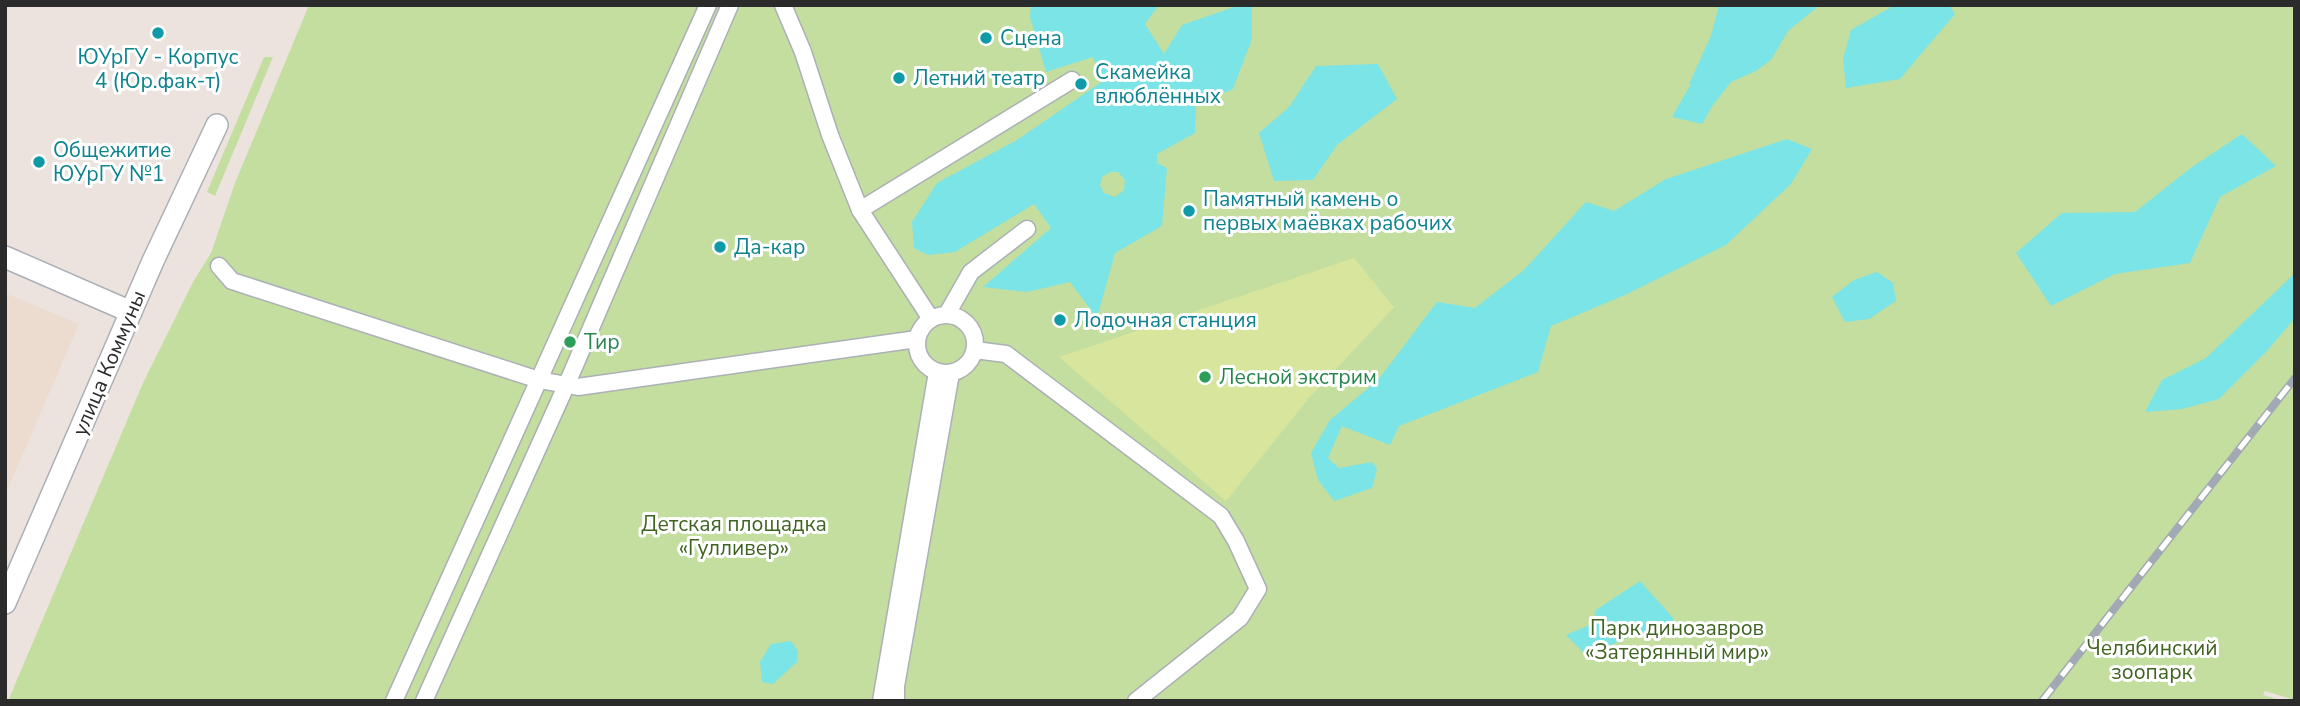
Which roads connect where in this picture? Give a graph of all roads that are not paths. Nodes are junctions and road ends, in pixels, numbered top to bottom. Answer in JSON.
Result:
{"nodes":[{"id":1,"x":708,"y":5,"type":"edge"},
{"id":2,"x":730,"y":5,"type":"edge"},
{"id":3,"x":783,"y":5,"type":"edge"},
{"id":4,"x":1072,"y":80,"type":"dead end"},
{"id":5,"x":217,"y":125,"type":"dead end"},
{"id":6,"x":860,"y":210,"type":"junction"},
{"id":7,"x":1027,"y":229,"type":"dead end"},
{"id":8,"x":5,"y":257,"type":"edge"},
{"id":9,"x":219,"y":266,"type":"dead end"},
{"id":10,"x":131,"y":312,"type":"junction"},
{"id":11,"x":947,"y":314,"type":"junction"},
{"id":12,"x":931,"y":318,"type":"junction"},
{"id":13,"x":917,"y":339,"type":"junction"},
{"id":14,"x":975,"y":350,"type":"junction"},
{"id":15,"x":944,"y":373,"type":"junction"},
{"id":16,"x":539,"y":380,"type":"junction"},
{"id":17,"x":566,"y":386,"type":"junction"},
{"id":18,"x":5,"y":603,"type":"edge"},
{"id":19,"x":1139,"y":700,"type":"edge"},
{"id":20,"x":394,"y":701,"type":"edge"},
{"id":21,"x":424,"y":701,"type":"edge"},
{"id":22,"x":881,"y":701,"type":"edge"},
{"id":23,"x":895,"y":701,"type":"edge"}],
"edges":[{"from":1,"to":16,"type":"street"},
{"from":2,"to":17,"type":"street"},
{"from":3,"to":6,"type":"street"},
{"from":4,"to":6,"type":"street"},
{"from":5,"to":10,"type":"street","name":"улица Коммуны"},
{"from":6,"to":12,"type":"street"},
{"from":7,"to":11,"type":"street"},
{"from":8,"to":10,"type":"street"},
{"from":9,"to":16,"type":"street"},
{"from":10,"to":18,"type":"street","name":"улица Коммуны"},
{"from":11,"to":12,"type":"street"},
{"from":11,"to":14,"type":"street"},
{"from":12,"to":13,"type":"street"},
{"from":13,"to":15,"type":"street"},
{"from":13,"to":17,"type":"street"},
{"from":14,"to":15,"type":"street"},
{"from":14,"to":19,"type":"street"},
{"from":15,"to":22,"type":"street"},
{"from":15,"to":23,"type":"street"},
{"from":16,"to":17,"type":"street"},
{"from":16,"to":20,"type":"street"},
{"from":17,"to":21,"type":"street"}]}
